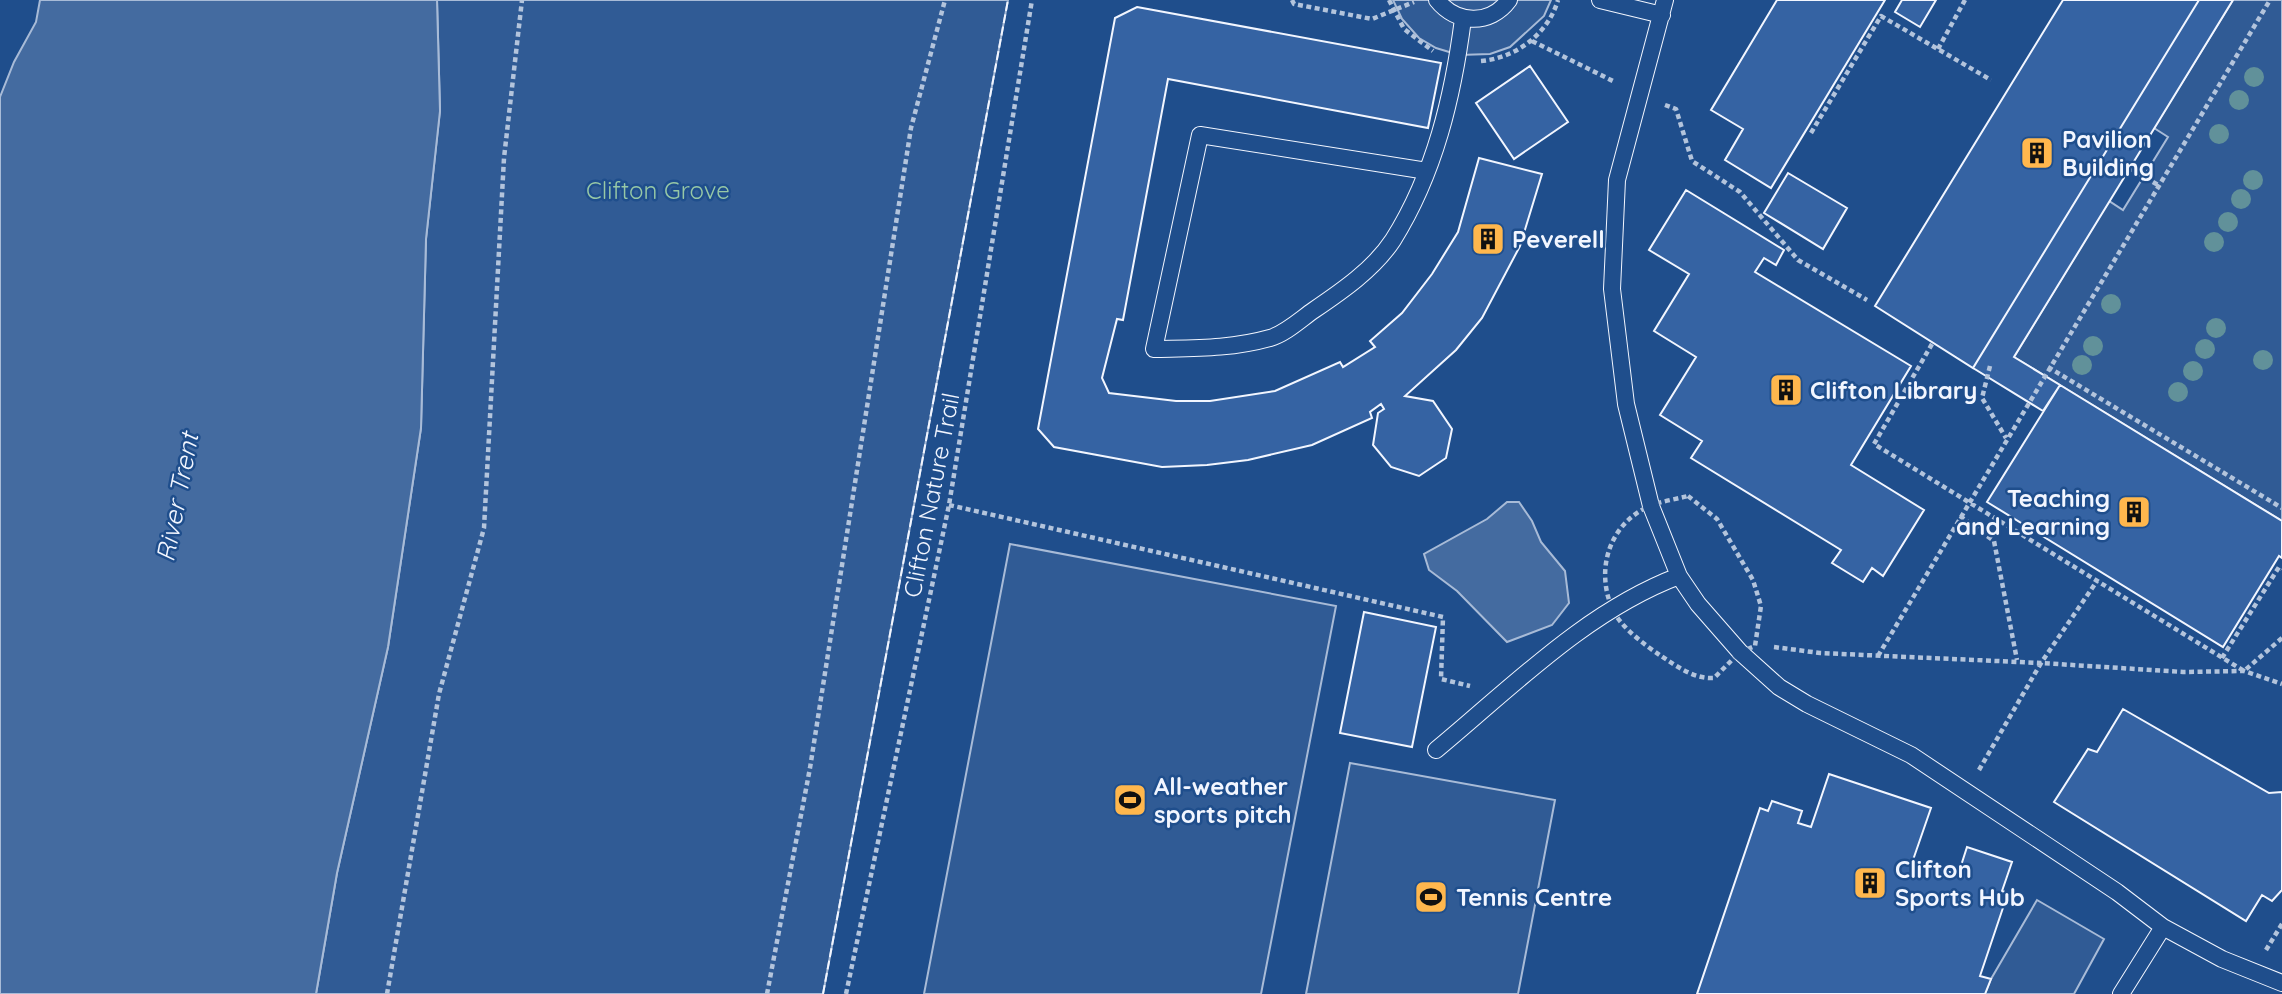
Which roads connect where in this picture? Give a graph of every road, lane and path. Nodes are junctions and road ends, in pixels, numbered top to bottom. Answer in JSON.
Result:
{"nodes":[{"id":1,"x":522,"y":0,"type":"edge"},
{"id":2,"x":945,"y":0,"type":"edge"},
{"id":3,"x":1032,"y":0,"type":"edge"},
{"id":4,"x":1292,"y":0,"type":"edge"},
{"id":5,"x":1421,"y":0,"type":"edge"},
{"id":6,"x":1437,"y":0,"type":"edge"},
{"id":7,"x":1509,"y":0,"type":"edge"},
{"id":8,"x":1558,"y":0,"type":"edge"},
{"id":9,"x":1600,"y":0,"type":"edge"},
{"id":10,"x":1965,"y":0,"type":"edge"},
{"id":11,"x":2270,"y":0,"type":"edge"},
{"id":12,"x":1663,"y":8,"type":"edge"},
{"id":13,"x":1463,"y":19,"type":"junction"},
{"id":14,"x":1532,"y":41,"type":"junction"},
{"id":15,"x":1938,"y":49,"type":"junction"},
{"id":16,"x":1490,"y":61,"type":"dead end"},
{"id":17,"x":1991,"y":80,"type":"dead end"},
{"id":18,"x":1640,"y":94,"type":"junction"},
{"id":19,"x":1811,"y":133,"type":"dead end"},
{"id":20,"x":2131,"y":169,"type":"dead end"},
{"id":21,"x":1427,"y":171,"type":"junction"},
{"id":22,"x":2158,"y":185,"type":"junction"},
{"id":23,"x":1867,"y":300,"type":"dead end"},
{"id":24,"x":1932,"y":344,"type":"dead end"},
{"id":25,"x":1990,"y":366,"type":"dead end"},
{"id":26,"x":2048,"y":367,"type":"junction"},
{"id":27,"x":2006,"y":438,"type":"junction"},
{"id":28,"x":1968,"y":502,"type":"junction"},
{"id":29,"x":949,"y":505,"type":"junction"},
{"id":30,"x":2282,"y":508,"type":"edge"},
{"id":31,"x":1960,"y":516,"type":"junction"},
{"id":32,"x":2282,"y":569,"type":"edge"},
{"id":33,"x":1679,"y":576,"type":"junction"},
{"id":34,"x":2098,"y":581,"type":"junction"},
{"id":35,"x":2282,"y":638,"type":"edge"},
{"id":36,"x":1755,"y":646,"type":"dead end"},
{"id":37,"x":1878,"y":656,"type":"junction"},
{"id":38,"x":2222,"y":658,"type":"junction"},
{"id":39,"x":2017,"y":660,"type":"junction"},
{"id":40,"x":2041,"y":663,"type":"junction"},
{"id":41,"x":2244,"y":671,"type":"junction"},
{"id":42,"x":2282,"y":684,"type":"edge"},
{"id":43,"x":1504,"y":694,"type":"junction"},
{"id":44,"x":1436,"y":750,"type":"dead end"},
{"id":45,"x":1966,"y":792,"type":"junction"},
{"id":46,"x":2282,"y":923,"type":"edge"},
{"id":47,"x":2163,"y":927,"type":"junction"},
{"id":48,"x":2263,"y":955,"type":"dead end"},
{"id":49,"x":2282,"y":983,"type":"edge"},
{"id":50,"x":387,"y":994,"type":"edge"},
{"id":51,"x":767,"y":994,"type":"edge"},
{"id":52,"x":846,"y":994,"type":"edge"},
{"id":53,"x":2121,"y":994,"type":"edge"}],
"edges":[{"from":1,"to":50,"type":"path"},
{"from":2,"to":51,"type":"path"},
{"from":3,"to":29,"type":"path","name":"Clifton Nature Trail"},
{"from":4,"to":5,"type":"path"},
{"from":6,"to":13,"type":"lane"},
{"from":7,"to":13,"type":"lane"},
{"from":8,"to":14,"type":"path"},
{"from":9,"to":12,"type":"lane"},
{"from":10,"to":15,"type":"path"},
{"from":11,"to":22,"type":"path"},
{"from":12,"to":18,"type":"lane"},
{"from":13,"to":21,"type":"lane"},
{"from":14,"to":16,"type":"path"},
{"from":14,"to":18,"type":"path"},
{"from":15,"to":17,"type":"path"},
{"from":15,"to":19,"type":"path"},
{"from":18,"to":23,"type":"path"},
{"from":18,"to":33,"type":"lane"},
{"from":20,"to":22,"type":"path"},
{"from":21,"to":21,"type":"lane"},
{"from":22,"to":26,"type":"path"},
{"from":24,"to":28,"type":"path"},
{"from":25,"to":27,"type":"path"},
{"from":26,"to":27,"type":"path"},
{"from":26,"to":30,"type":"path"},
{"from":27,"to":28,"type":"path"},
{"from":28,"to":31,"type":"path"},
{"from":28,"to":34,"type":"path"},
{"from":29,"to":43,"type":"path"},
{"from":29,"to":52,"type":"path","name":"Clifton Nature Trail"},
{"from":31,"to":37,"type":"path"},
{"from":31,"to":39,"type":"path"},
{"from":32,"to":38,"type":"path"},
{"from":33,"to":43,"type":"lane"},
{"from":33,"to":45,"type":"lane"},
{"from":34,"to":38,"type":"path"},
{"from":34,"to":40,"type":"path"},
{"from":35,"to":41,"type":"path"},
{"from":36,"to":37,"type":"path"},
{"from":37,"to":39,"type":"path"},
{"from":38,"to":41,"type":"path"},
{"from":39,"to":40,"type":"path"},
{"from":40,"to":41,"type":"path"},
{"from":40,"to":45,"type":"path"},
{"from":41,"to":42,"type":"path"},
{"from":43,"to":44,"type":"lane"},
{"from":45,"to":47,"type":"lane"},
{"from":46,"to":48,"type":"path"},
{"from":47,"to":49,"type":"lane"},
{"from":47,"to":53,"type":"lane"}]}
